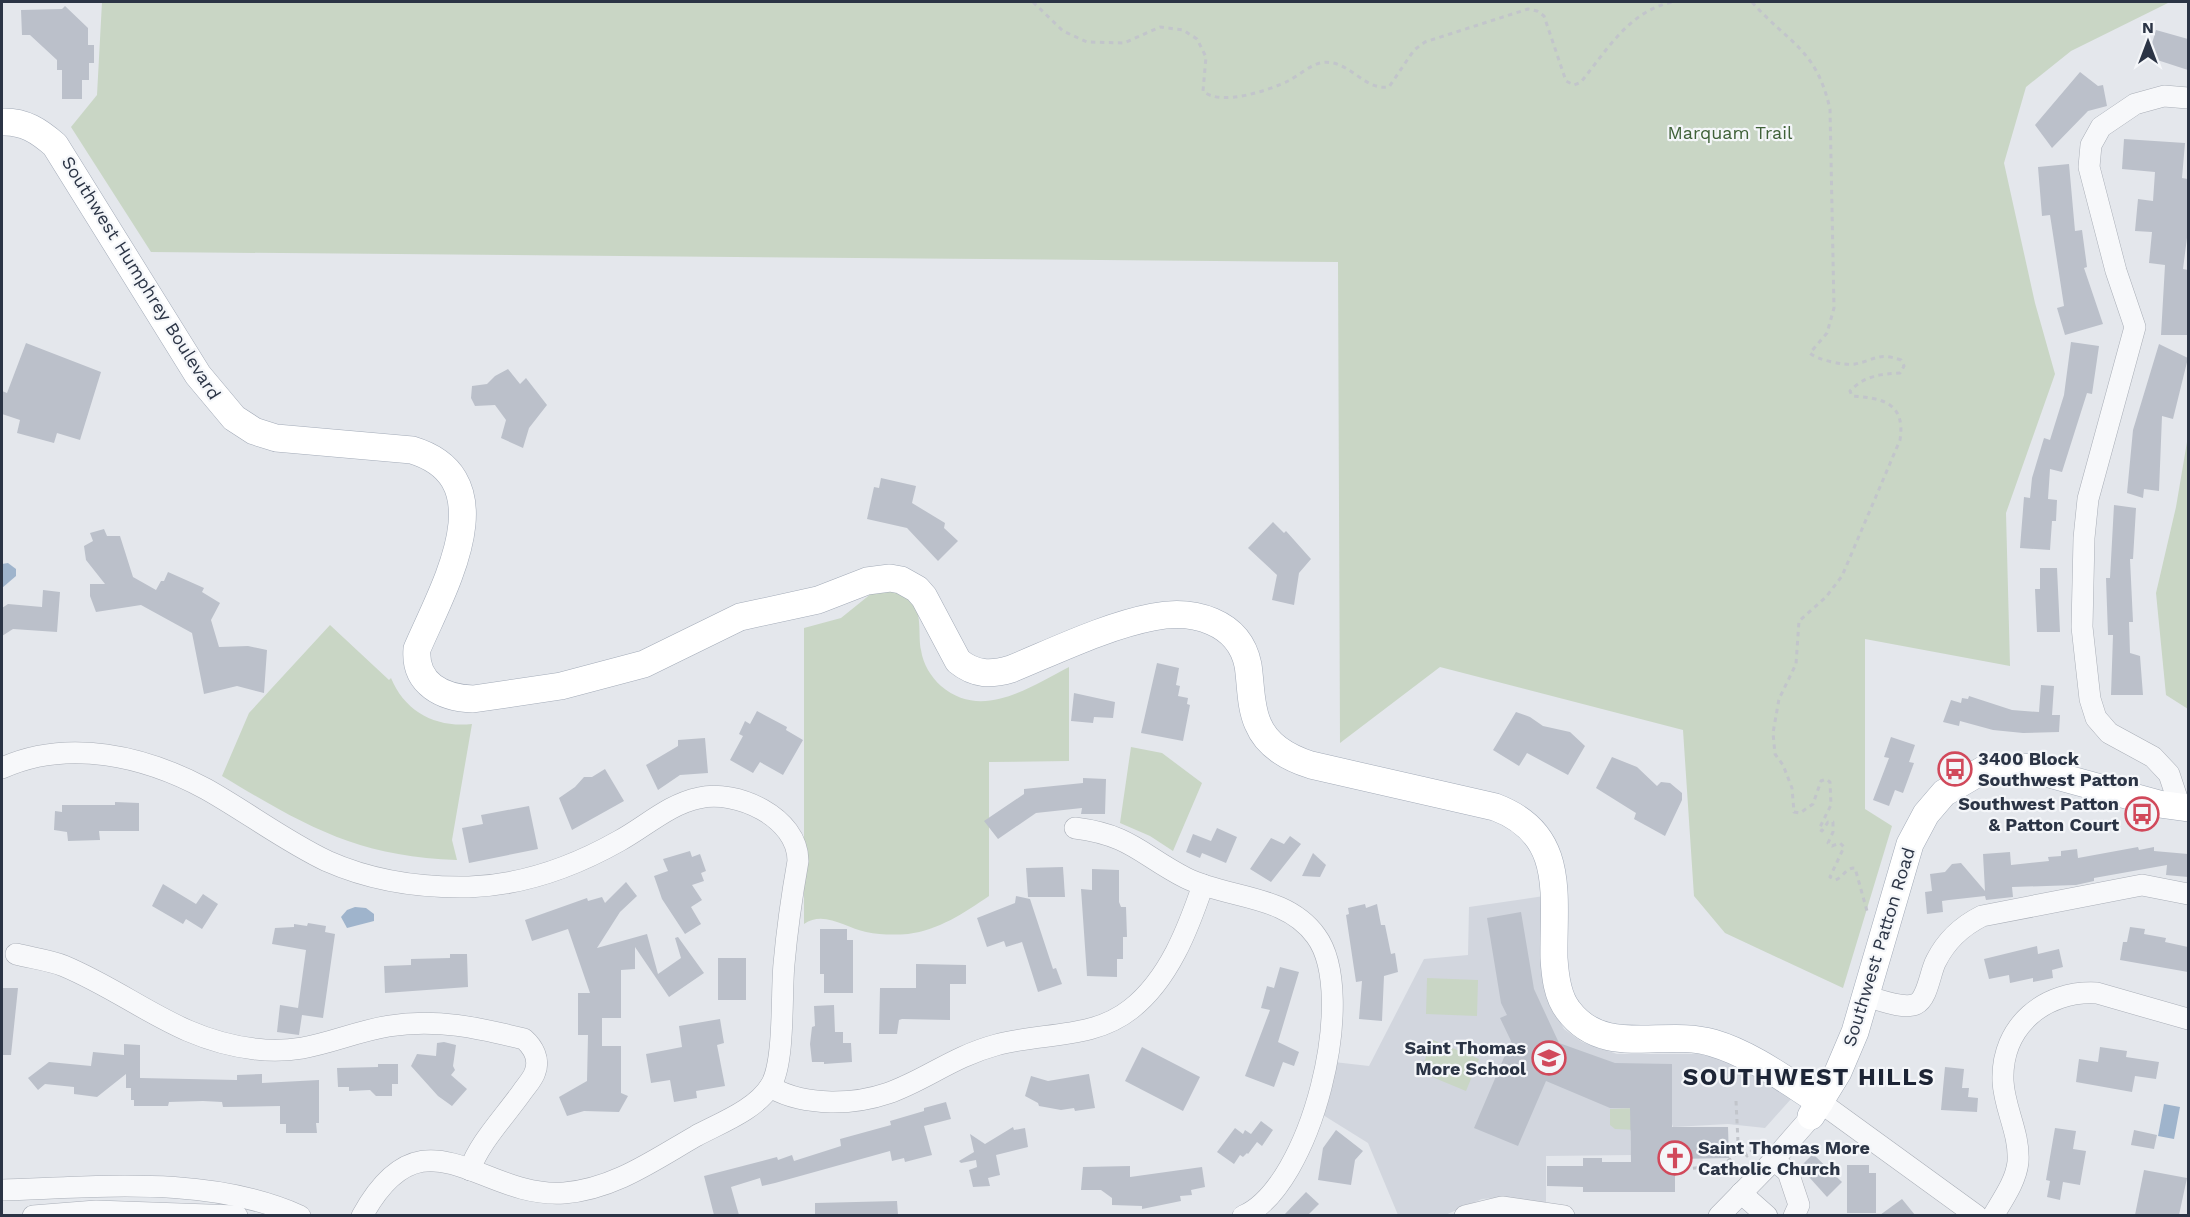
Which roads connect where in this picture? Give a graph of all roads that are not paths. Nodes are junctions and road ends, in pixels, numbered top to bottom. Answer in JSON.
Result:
{"nodes":[{"id":1,"x":2188,"y":98,"type":"edge"},
{"id":2,"x":2,"y":122,"type":"edge"},
{"id":3,"x":2,"y":768,"type":"edge"},
{"id":4,"x":2184,"y":807,"type":"edge"},
{"id":5,"x":1075,"y":828,"type":"dead end"},
{"id":6,"x":1203,"y":885,"type":"junction"},
{"id":7,"x":2188,"y":894,"type":"edge"},
{"id":8,"x":16,"y":954,"type":"dead end"},
{"id":9,"x":1865,"y":996,"type":"junction"},
{"id":10,"x":2188,"y":1019,"type":"edge"},
{"id":11,"x":770,"y":1087,"type":"junction"},
{"id":12,"x":1816,"y":1109,"type":"junction"},
{"id":13,"x":1774,"y":1160,"type":"junction"},
{"id":14,"x":470,"y":1170,"type":"junction"},
{"id":15,"x":2,"y":1190,"type":"edge"},
{"id":16,"x":1741,"y":1193,"type":"junction"},
{"id":17,"x":33,"y":1215,"type":"edge"},
{"id":18,"x":237,"y":1215,"type":"edge"},
{"id":19,"x":300,"y":1215,"type":"edge"},
{"id":20,"x":362,"y":1215,"type":"edge"},
{"id":21,"x":1243,"y":1215,"type":"edge"},
{"id":22,"x":1465,"y":1215,"type":"edge"},
{"id":23,"x":1564,"y":1215,"type":"edge"},
{"id":24,"x":1719,"y":1215,"type":"edge"},
{"id":25,"x":1767,"y":1215,"type":"edge"},
{"id":26,"x":1794,"y":1215,"type":"edge"},
{"id":27,"x":1977,"y":1215,"type":"edge"},
{"id":28,"x":1993,"y":1215,"type":"edge"}],
"edges":[{"from":1,"to":4,"type":"street"},
{"from":2,"to":12,"type":"main road","name":"Southwest Humphrey Boulevard"},
{"from":3,"to":11,"type":"street"},
{"from":4,"to":9,"type":"main road","name":"Southwest Patton Road"},
{"from":5,"to":6,"type":"street"},
{"from":6,"to":11,"type":"street"},
{"from":6,"to":21,"type":"street"},
{"from":7,"to":9,"type":"street"},
{"from":8,"to":14,"type":"street"},
{"from":9,"to":12,"type":"main road","name":"Southwest Patton Road"},
{"from":10,"to":28,"type":"street"},
{"from":11,"to":14,"type":"street"},
{"from":12,"to":13,"type":"street","name":"Southwest Patton Road"},
{"from":12,"to":27,"type":"street"},
{"from":13,"to":16,"type":"street","name":"Southwest Patton Road"},
{"from":13,"to":26,"type":"street"},
{"from":14,"to":20,"type":"street"},
{"from":15,"to":19,"type":"street"},
{"from":16,"to":24,"type":"street","name":"Southwest Patton Road"},
{"from":16,"to":25,"type":"street"},
{"from":17,"to":18,"type":"street"},
{"from":22,"to":23,"type":"street"}]}
